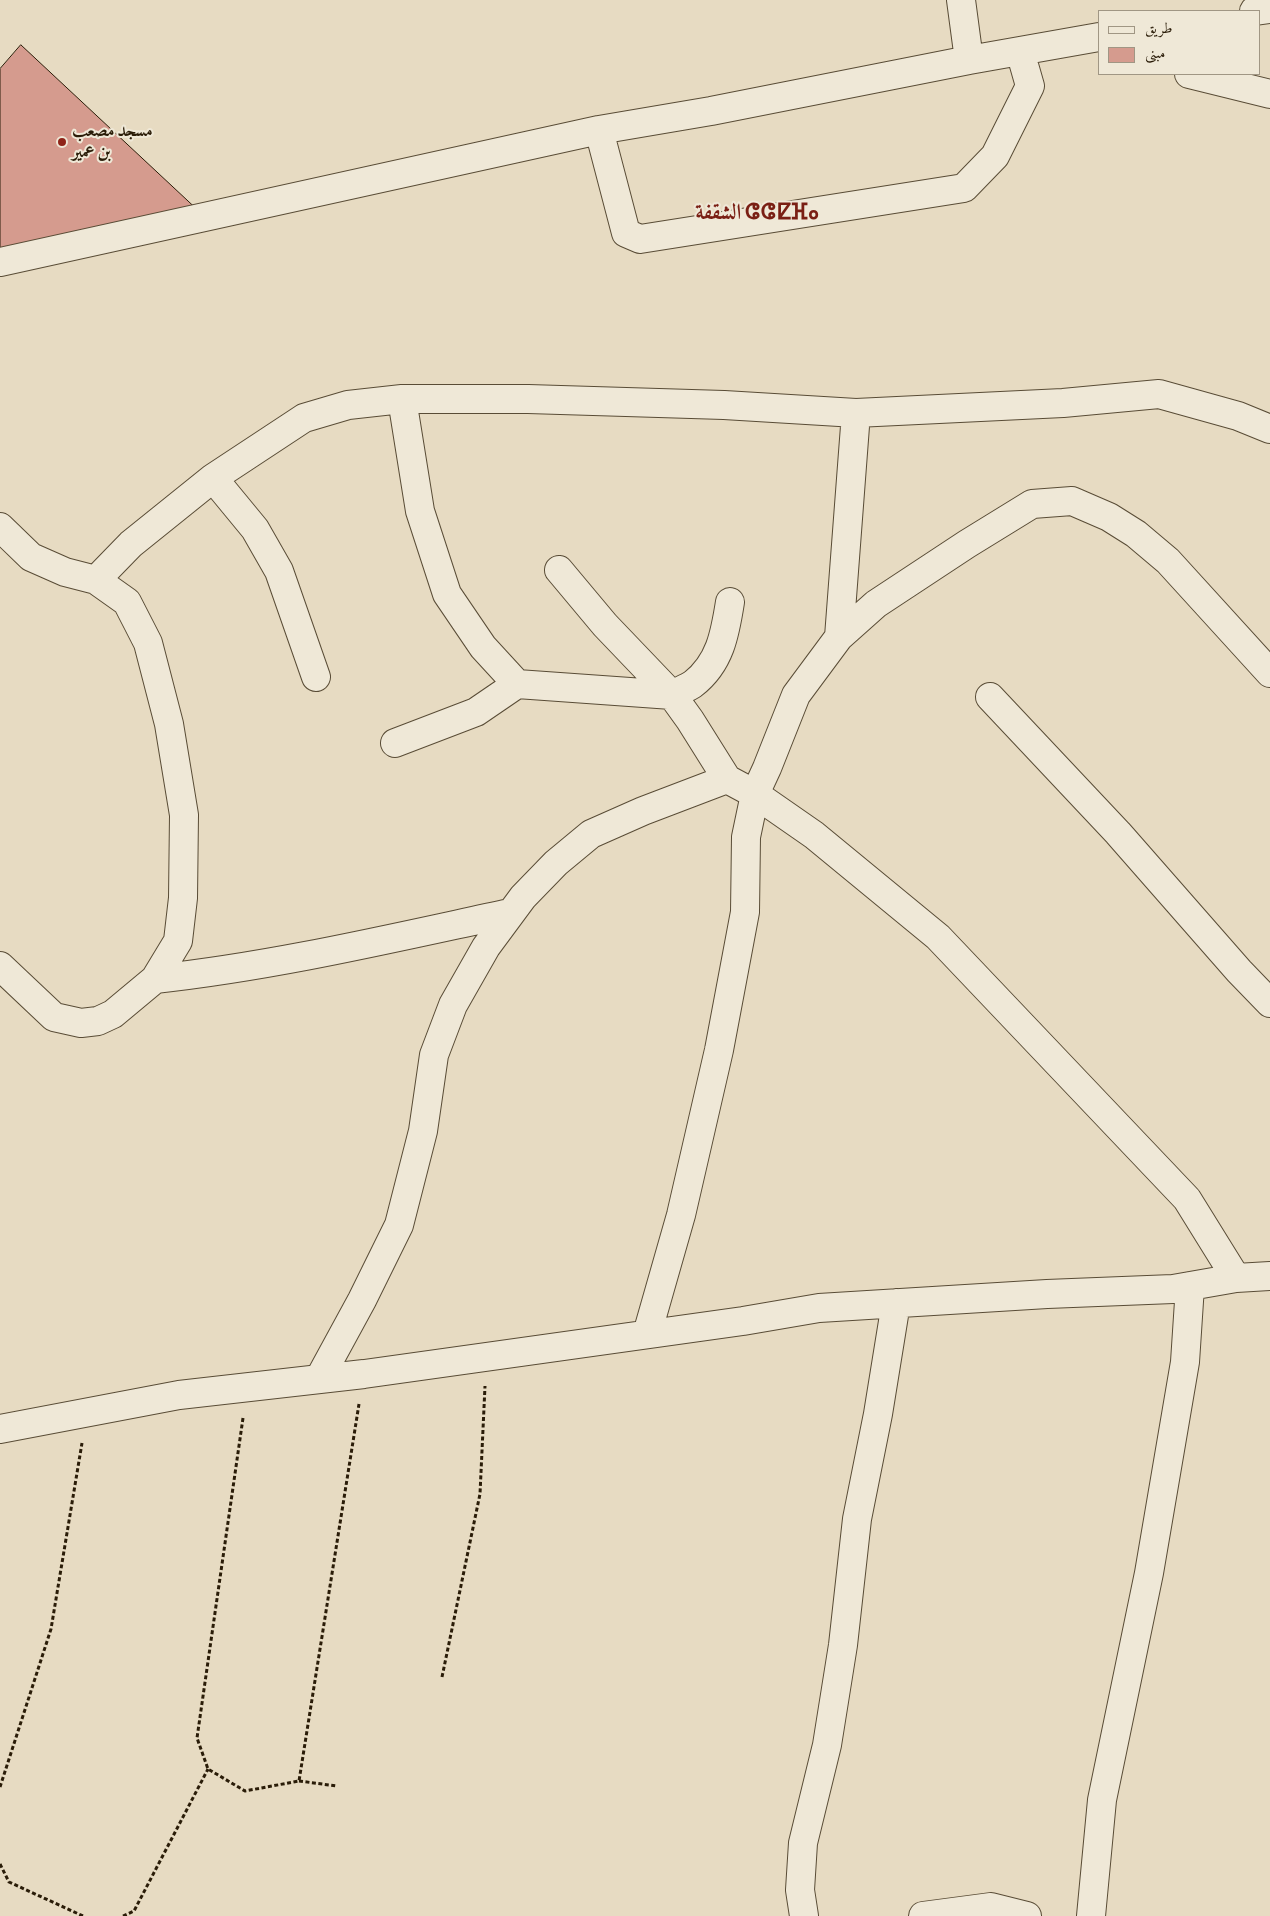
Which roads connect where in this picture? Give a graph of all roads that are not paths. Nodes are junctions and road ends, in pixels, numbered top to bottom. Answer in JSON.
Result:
{"nodes":[{"id":1,"x":961,"y":0,"type":"edge"},
{"id":2,"x":1098,"y":37,"type":"edge"},
{"id":3,"x":1065,"y":43,"type":"junction"},
{"id":4,"x":1098,"y":50,"type":"edge"},
{"id":5,"x":1020,"y":51,"type":"junction"},
{"id":6,"x":969,"y":60,"type":"junction"},
{"id":7,"x":1194,"y":75,"type":"edge"},
{"id":8,"x":1270,"y":94,"type":"edge"},
{"id":9,"x":599,"y":130,"type":"junction"},
{"id":10,"x":0,"y":262,"type":"edge"},
{"id":11,"x":402,"y":399,"type":"junction"},
{"id":12,"x":856,"y":413,"type":"junction"},
{"id":13,"x":1270,"y":429,"type":"edge"},
{"id":14,"x":213,"y":478,"type":"junction"},
{"id":15,"x":0,"y":527,"type":"edge"},
{"id":16,"x":559,"y":570,"type":"dead end"},
{"id":17,"x":96,"y":580,"type":"junction"},
{"id":18,"x":730,"y":602,"type":"dead end"},
{"id":19,"x":839,"y":637,"type":"junction"},
{"id":20,"x":1270,"y":673,"type":"edge"},
{"id":21,"x":316,"y":677,"type":"dead end"},
{"id":22,"x":517,"y":684,"type":"junction"},
{"id":23,"x":672,"y":695,"type":"junction"},
{"id":24,"x":990,"y":696,"type":"dead end"},
{"id":25,"x":394,"y":743,"type":"dead end"},
{"id":26,"x":727,"y":779,"type":"junction"},
{"id":27,"x":754,"y":794,"type":"junction"},
{"id":28,"x":510,"y":913,"type":"junction"},
{"id":29,"x":0,"y":966,"type":"edge"},
{"id":30,"x":155,"y":979,"type":"junction"},
{"id":31,"x":1270,"y":1003,"type":"edge"},
{"id":32,"x":1270,"y":1276,"type":"edge"},
{"id":33,"x":1236,"y":1278,"type":"junction"},
{"id":34,"x":1190,"y":1286,"type":"junction"},
{"id":35,"x":896,"y":1303,"type":"junction"},
{"id":36,"x":647,"y":1334,"type":"junction"},
{"id":37,"x":319,"y":1379,"type":"junction"},
{"id":38,"x":0,"y":1429,"type":"edge"},
{"id":39,"x":804,"y":1916,"type":"edge"},
{"id":40,"x":923,"y":1916,"type":"edge"},
{"id":41,"x":1027,"y":1916,"type":"edge"},
{"id":42,"x":1092,"y":1916,"type":"edge"}],
"edges":[{"from":1,"to":6,"type":"street"},
{"from":2,"to":3,"type":"street"},
{"from":3,"to":4,"type":"street"},
{"from":3,"to":5,"type":"street"},
{"from":5,"to":6,"type":"street"},
{"from":5,"to":9,"type":"street"},
{"from":6,"to":9,"type":"street"},
{"from":7,"to":8,"type":"street"},
{"from":9,"to":10,"type":"street"},
{"from":11,"to":12,"type":"street"},
{"from":11,"to":14,"type":"street"},
{"from":11,"to":22,"type":"street"},
{"from":12,"to":13,"type":"street"},
{"from":12,"to":19,"type":"street"},
{"from":14,"to":17,"type":"street"},
{"from":14,"to":21,"type":"street"},
{"from":15,"to":17,"type":"street"},
{"from":16,"to":23,"type":"street"},
{"from":17,"to":30,"type":"street"},
{"from":18,"to":23,"type":"street"},
{"from":19,"to":20,"type":"street"},
{"from":19,"to":27,"type":"street"},
{"from":22,"to":23,"type":"street"},
{"from":22,"to":25,"type":"street"},
{"from":23,"to":26,"type":"street"},
{"from":24,"to":31,"type":"street"},
{"from":26,"to":27,"type":"street"},
{"from":26,"to":28,"type":"street"},
{"from":27,"to":33,"type":"street"},
{"from":27,"to":36,"type":"street"},
{"from":28,"to":30,"type":"street"},
{"from":28,"to":37,"type":"street"},
{"from":29,"to":30,"type":"street"},
{"from":32,"to":33,"type":"street"},
{"from":33,"to":34,"type":"street"},
{"from":34,"to":35,"type":"street"},
{"from":34,"to":42,"type":"street"},
{"from":35,"to":36,"type":"street"},
{"from":35,"to":39,"type":"street"},
{"from":36,"to":37,"type":"street"},
{"from":37,"to":38,"type":"street"},
{"from":40,"to":41,"type":"street"}]}
